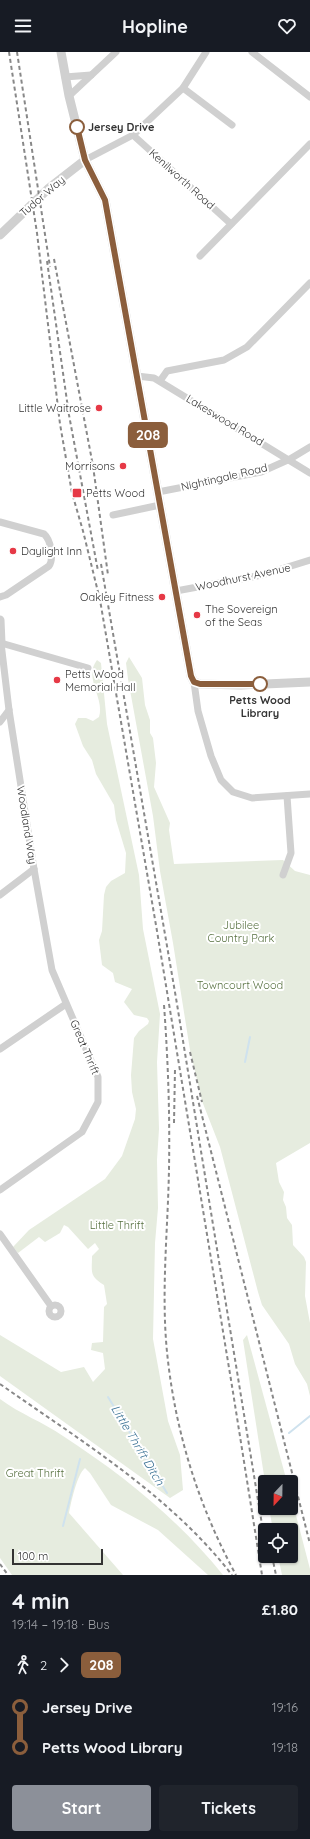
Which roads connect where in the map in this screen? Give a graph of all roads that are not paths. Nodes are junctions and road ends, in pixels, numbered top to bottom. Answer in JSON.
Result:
{"nodes":[{"id":1,"x":61,"y":52,"type":"edge"},
{"id":2,"x":116,"y":52,"type":"edge"},
{"id":3,"x":206,"y":52,"type":"edge"},
{"id":4,"x":252,"y":52,"type":"edge"},
{"id":5,"x":65,"y":76,"type":"junction"},
{"id":6,"x":91,"y":76,"type":"junction"},
{"id":7,"x":183,"y":88,"type":"junction"},
{"id":8,"x":69,"y":96,"type":"junction"},
{"id":9,"x":310,"y":97,"type":"edge"},
{"id":10,"x":232,"y":125,"type":"dead end"},
{"id":11,"x":132,"y":135,"type":"junction"},
{"id":12,"x":310,"y":144,"type":"edge"},
{"id":13,"x":85,"y":160,"type":"junction"},
{"id":14,"x":231,"y":224,"type":"junction"},
{"id":15,"x":0,"y":234,"type":"edge"},
{"id":16,"x":200,"y":256,"type":"dead end"},
{"id":17,"x":310,"y":283,"type":"edge"},
{"id":18,"x":137,"y":376,"type":"junction"},
{"id":19,"x":160,"y":381,"type":"junction"},
{"id":20,"x":310,"y":447,"type":"edge"},
{"id":21,"x":290,"y":460,"type":"junction"},
{"id":22,"x":310,"y":473,"type":"edge"},
{"id":23,"x":158,"y":492,"type":"junction"},
{"id":24,"x":160,"y":505,"type":"junction"},
{"id":25,"x":113,"y":515,"type":"dead end"},
{"id":26,"x":0,"y":522,"type":"edge"},
{"id":27,"x":310,"y":560,"type":"edge"},
{"id":28,"x":176,"y":591,"type":"junction"},
{"id":29,"x":0,"y":597,"type":"edge"},
{"id":30,"x":0,"y":620,"type":"edge"},
{"id":31,"x":1,"y":642,"type":"edge"},
{"id":32,"x":88,"y":668,"type":"dead end"},
{"id":33,"x":194,"y":682,"type":"junction"},
{"id":34,"x":310,"y":682,"type":"edge"},
{"id":35,"x":9,"y":710,"type":"junction"},
{"id":36,"x":0,"y":722,"type":"edge"},
{"id":37,"x":310,"y":794,"type":"edge"},
{"id":38,"x":288,"y":796,"type":"junction"},
{"id":39,"x":34,"y":869,"type":"junction"},
{"id":40,"x":283,"y":875,"type":"dead end"},
{"id":41,"x":0,"y":895,"type":"edge"},
{"id":42,"x":66,"y":1004,"type":"junction"},
{"id":43,"x":0,"y":1049,"type":"edge"},
{"id":44,"x":0,"y":1190,"type":"edge"},
{"id":45,"x":0,"y":1234,"type":"edge"},
{"id":46,"x":51,"y":1306,"type":"dead end"}],
"edges":[{"from":1,"to":5,"type":"street"},
{"from":2,"to":6,"type":"street"},
{"from":3,"to":7,"type":"street"},
{"from":4,"to":9,"type":"street"},
{"from":5,"to":6,"type":"street"},
{"from":5,"to":8,"type":"street"},
{"from":6,"to":8,"type":"street"},
{"from":7,"to":10,"type":"street"},
{"from":7,"to":11,"type":"street"},
{"from":8,"to":13,"type":"street"},
{"from":11,"to":13,"type":"street"},
{"from":11,"to":14,"type":"street","name":"Kenilworth Road"},
{"from":12,"to":14,"type":"street"},
{"from":13,"to":15,"type":"street","name":"Tudor Way"},
{"from":13,"to":18,"type":"street"},
{"from":14,"to":16,"type":"street"},
{"from":17,"to":19,"type":"street"},
{"from":18,"to":19,"type":"street","name":"Lakeswood Road"},
{"from":18,"to":23,"type":"street"},
{"from":19,"to":21,"type":"street","name":"Lakeswood Road"},
{"from":20,"to":21,"type":"street","name":"Nightingale Road"},
{"from":21,"to":22,"type":"street","name":"Lakeswood Road"},
{"from":21,"to":23,"type":"street","name":"Nightingale Road"},
{"from":23,"to":24,"type":"street"},
{"from":24,"to":25,"type":"street"},
{"from":24,"to":28,"type":"street"},
{"from":26,"to":29,"type":"street"},
{"from":27,"to":28,"type":"street","name":"Woodhurst Avenue"},
{"from":28,"to":33,"type":"street"},
{"from":30,"to":31,"type":"street"},
{"from":31,"to":32,"type":"street"},
{"from":31,"to":35,"type":"street","name":"Woodland Way"},
{"from":33,"to":34,"type":"street"},
{"from":33,"to":38,"type":"street"},
{"from":35,"to":36,"type":"street"},
{"from":35,"to":39,"type":"street","name":"Woodland Way"},
{"from":37,"to":38,"type":"street"},
{"from":38,"to":40,"type":"street"},
{"from":39,"to":41,"type":"street"},
{"from":39,"to":42,"type":"street","name":"Woodland Way"},
{"from":42,"to":43,"type":"street"},
{"from":42,"to":44,"type":"street","name":"Great Thrift"},
{"from":45,"to":46,"type":"street"}]}
